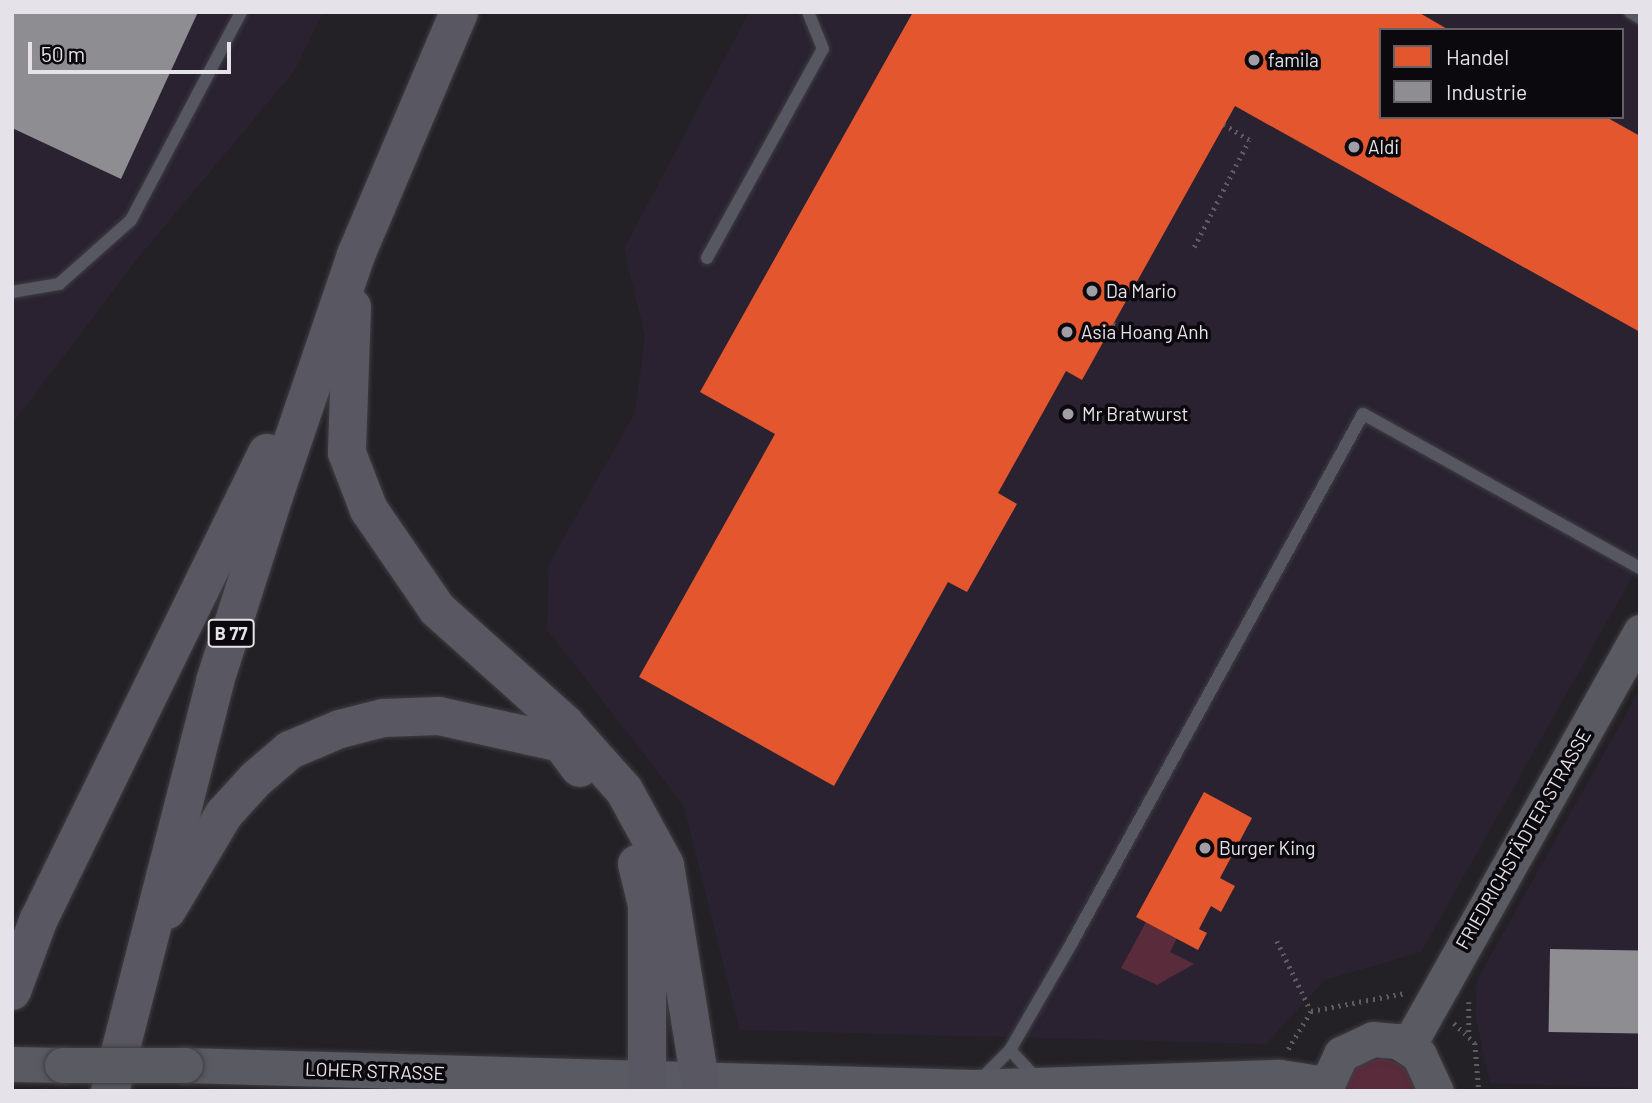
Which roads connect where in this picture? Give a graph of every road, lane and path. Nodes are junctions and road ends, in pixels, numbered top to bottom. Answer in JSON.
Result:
{"nodes":[{"id":1,"x":241,"y":12,"type":"edge"},
{"id":2,"x":459,"y":12,"type":"edge"},
{"id":3,"x":807,"y":12,"type":"edge"},
{"id":4,"x":1630,"y":12,"type":"edge"},
{"id":5,"x":1640,"y":18,"type":"edge"},
{"id":6,"x":1224,"y":125,"type":"dead end"},
{"id":7,"x":1194,"y":247,"type":"dead end"},
{"id":8,"x":356,"y":255,"type":"junction"},
{"id":9,"x":707,"y":258,"type":"dead end"},
{"id":10,"x":12,"y":292,"type":"edge"},
{"id":11,"x":333,"y":319,"type":"junction"},
{"id":12,"x":1113,"y":324,"type":"dead end"},
{"id":13,"x":1140,"y":340,"type":"dead end"},
{"id":14,"x":1640,"y":568,"type":"edge"},
{"id":15,"x":1640,"y":632,"type":"edge"},
{"id":16,"x":1278,"y":941,"type":"dead end"},
{"id":17,"x":142,"y":951,"type":"junction"},
{"id":18,"x":12,"y":991,"type":"edge"},
{"id":19,"x":1311,"y":1011,"type":"dead end"},
{"id":20,"x":1408,"y":1046,"type":"junction"},
{"id":21,"x":1010,"y":1050,"type":"junction"},
{"id":22,"x":12,"y":1064,"type":"edge"},
{"id":23,"x":646,"y":1079,"type":"junction"},
{"id":24,"x":700,"y":1082,"type":"junction"},
{"id":25,"x":1048,"y":1085,"type":"junction"},
{"id":26,"x":974,"y":1087,"type":"junction"},
{"id":27,"x":1324,"y":1088,"type":"edge"},
{"id":28,"x":110,"y":1091,"type":"edge"},
{"id":29,"x":1436,"y":1091,"type":"edge"}],
"edges":[{"from":1,"to":10,"type":"lane"},
{"from":2,"to":8,"type":"main road","number":"B 77"},
{"from":3,"to":9,"type":"lane"},
{"from":4,"to":5,"type":"lane"},
{"from":6,"to":7,"type":"path"},
{"from":8,"to":11,"type":"main road","number":"B 77"},
{"from":8,"to":24,"type":"main road"},
{"from":11,"to":17,"type":"main road","number":"B 77"},
{"from":11,"to":18,"type":"main road"},
{"from":12,"to":13,"type":"path"},
{"from":14,"to":21,"type":"lane"},
{"from":15,"to":20,"type":"street","name":"FRIEDRICHSTÄDTER STRASSE"},
{"from":16,"to":19,"type":"path"},
{"from":17,"to":23,"type":"main road"},
{"from":17,"to":28,"type":"main road","number":"B 77"},
{"from":20,"to":27,"type":"street"},
{"from":20,"to":29,"type":"street"},
{"from":21,"to":25,"type":"lane"},
{"from":21,"to":26,"type":"lane"},
{"from":22,"to":23,"type":"street","name":"LOHER STRASSE","bridge":true},
{"from":23,"to":24,"type":"street","name":"LOHER STRASSE"},
{"from":24,"to":26,"type":"street","name":"LOHER STRASSE"},
{"from":25,"to":26,"type":"street","name":"LOHER STRASSE"},
{"from":25,"to":27,"type":"street","name":"LOHER STRASSE"}]}
